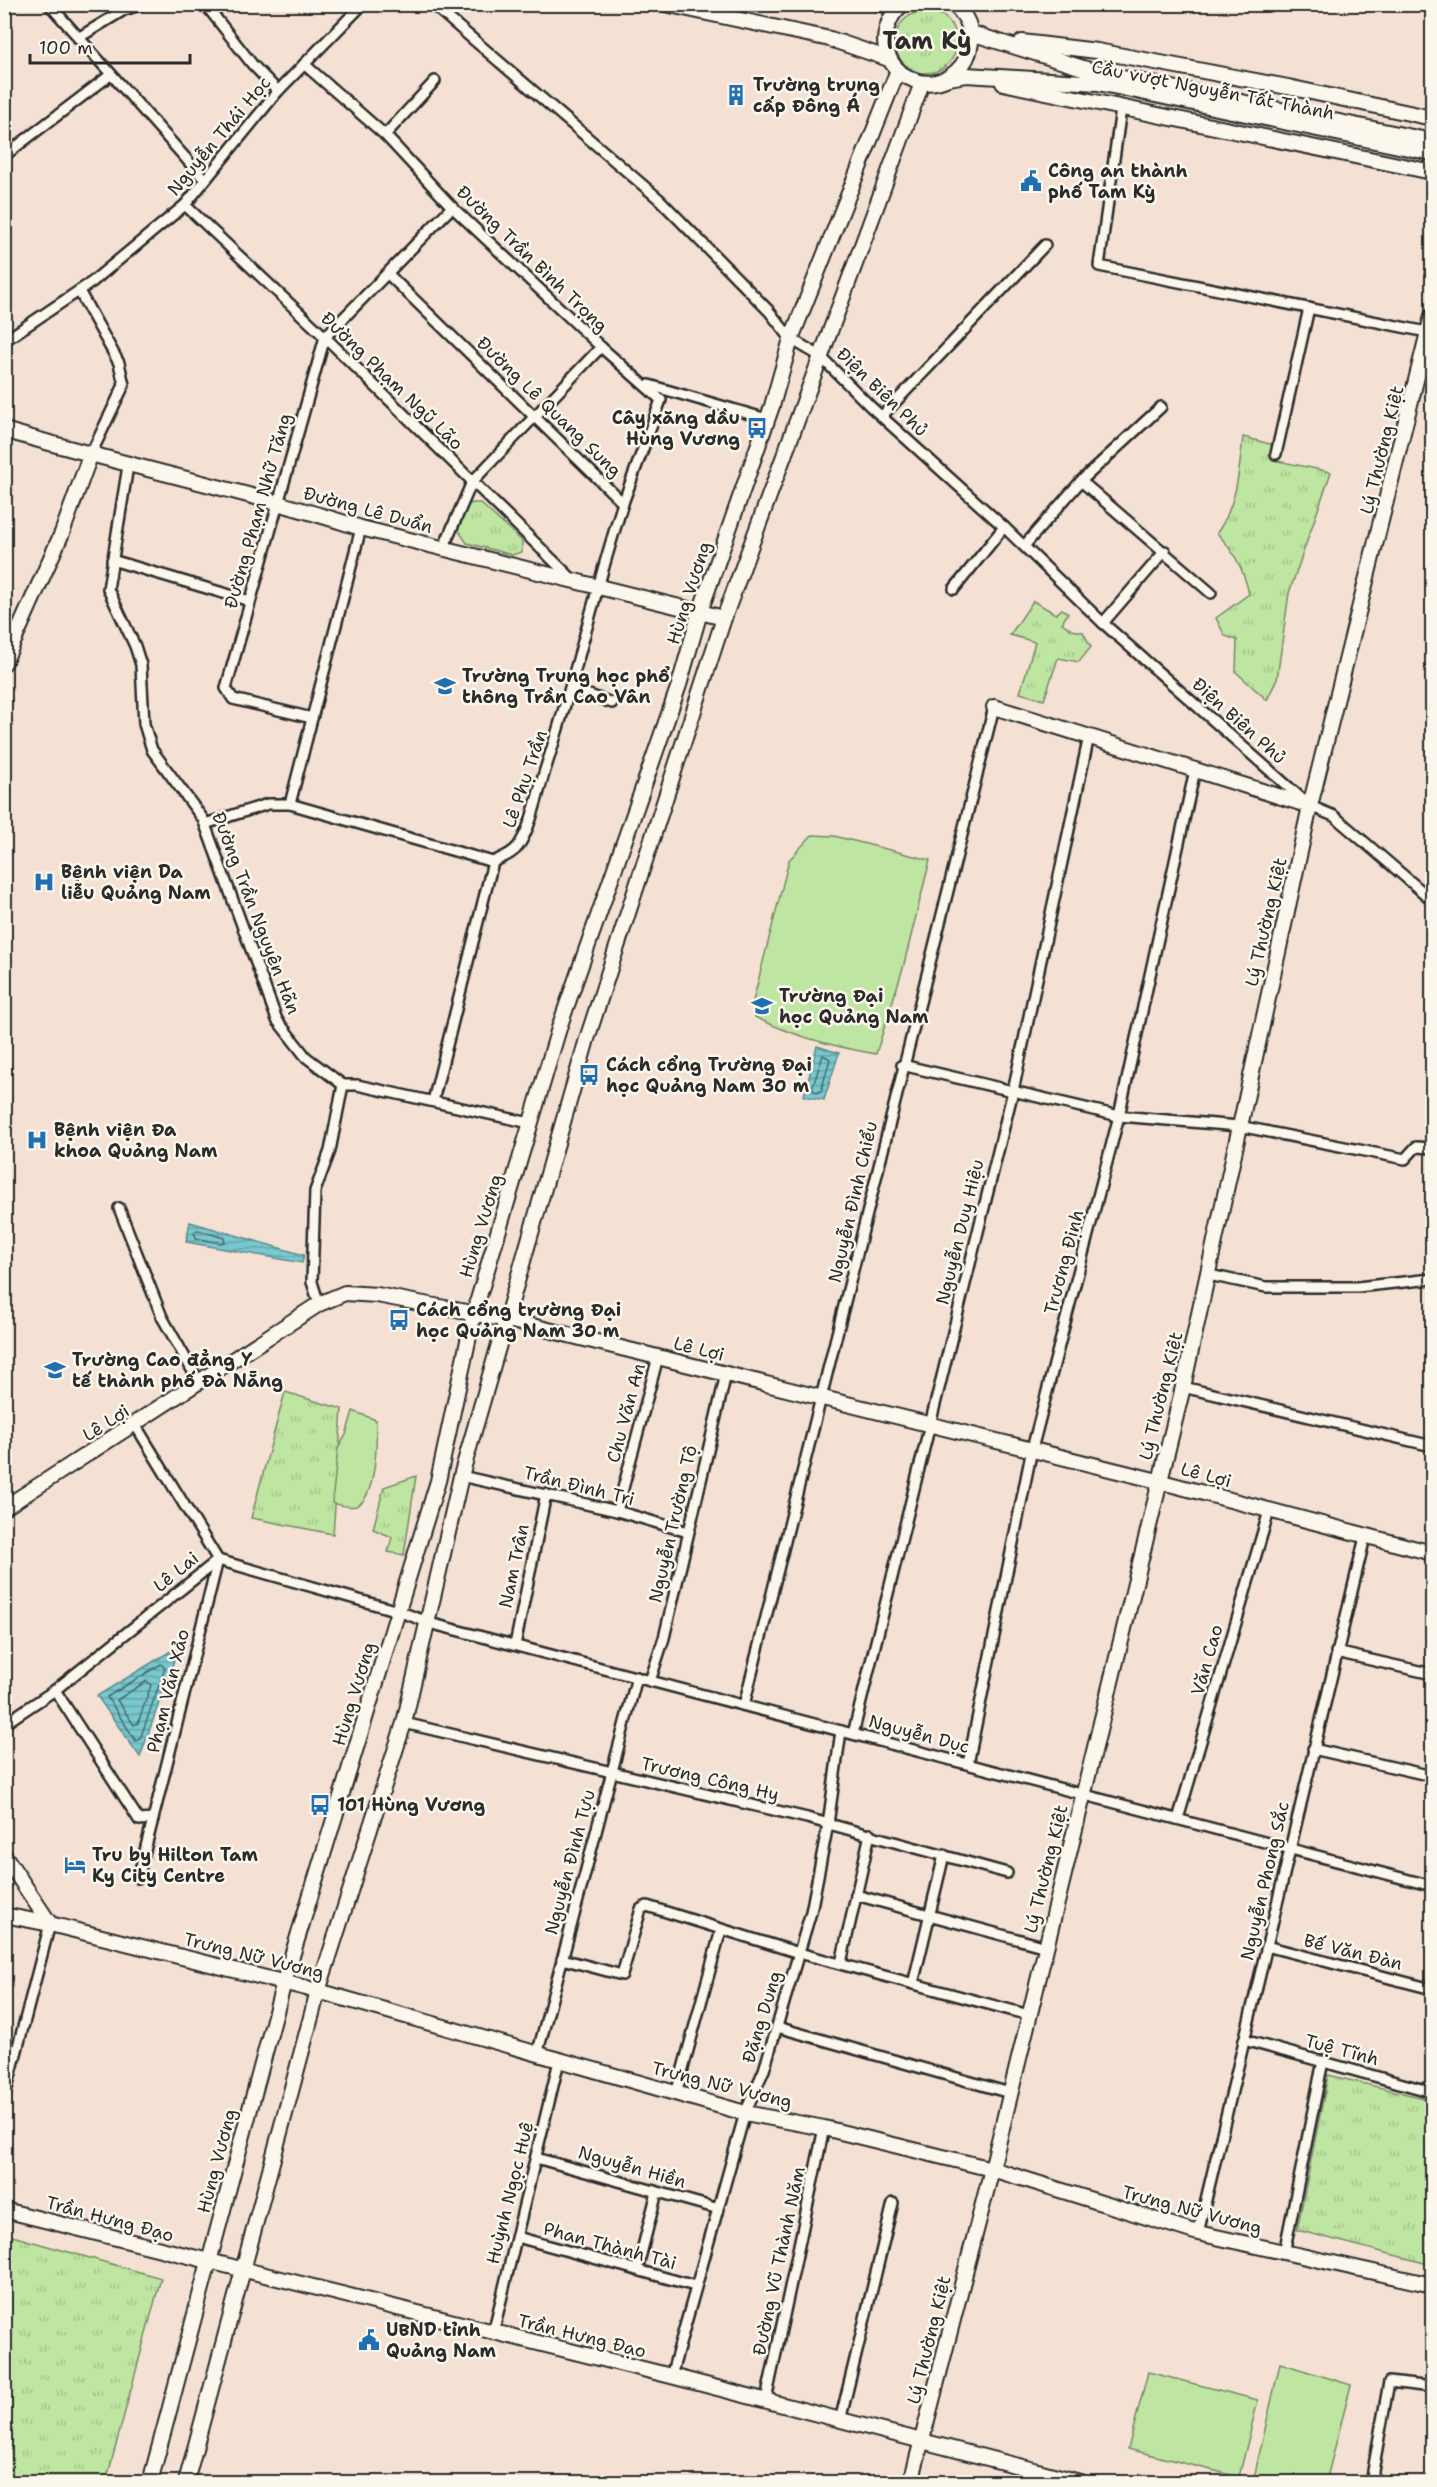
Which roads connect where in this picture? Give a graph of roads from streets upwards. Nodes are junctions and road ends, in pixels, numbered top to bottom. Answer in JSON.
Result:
{"nodes":[{"id":1,"x":49,"y":4,"type":"edge"},
{"id":2,"x":142,"y":4,"type":"edge"},
{"id":3,"x":205,"y":4,"type":"edge"},
{"id":4,"x":363,"y":4,"type":"edge"},
{"id":5,"x":432,"y":4,"type":"edge"},
{"id":6,"x":664,"y":4,"type":"edge"},
{"id":7,"x":880,"y":4,"type":"edge"},
{"id":8,"x":953,"y":4,"type":"edge"},
{"id":9,"x":901,"y":6,"type":"edge"},
{"id":10,"x":971,"y":33,"type":"junction"},
{"id":11,"x":78,"y":38,"type":"junction"},
{"id":12,"x":986,"y":38,"type":"junction"},
{"id":13,"x":304,"y":64,"type":"junction"},
{"id":14,"x":894,"y":65,"type":"junction"},
{"id":15,"x":966,"y":75,"type":"junction"},
{"id":16,"x":110,"y":76,"type":"junction"},
{"id":17,"x":949,"y":78,"type":"junction"},
{"id":18,"x":1099,"y":78,"type":"junction"},
{"id":19,"x":435,"y":81,"type":"dead end"},
{"id":20,"x":922,"y":83,"type":"junction"},
{"id":21,"x":278,"y":91,"type":"junction"},
{"id":22,"x":1121,"y":109,"type":"junction"},
{"id":23,"x":1432,"y":118,"type":"edge"},
{"id":24,"x":385,"y":135,"type":"junction"},
{"id":25,"x":1432,"y":141,"type":"edge"},
{"id":26,"x":1432,"y":153,"type":"edge"},
{"id":27,"x":4,"y":156,"type":"edge"},
{"id":28,"x":1432,"y":172,"type":"edge"},
{"id":29,"x":205,"y":180,"type":"junction"},
{"id":30,"x":185,"y":205,"type":"junction"},
{"id":31,"x":452,"y":207,"type":"junction"},
{"id":32,"x":1045,"y":245,"type":"dead end"},
{"id":33,"x":388,"y":274,"type":"junction"},
{"id":34,"x":79,"y":291,"type":"junction"},
{"id":35,"x":1309,"y":308,"type":"junction"},
{"id":36,"x":1432,"y":316,"type":"edge"},
{"id":37,"x":1431,"y":333,"type":"edge"},
{"id":38,"x":325,"y":337,"type":"junction"},
{"id":39,"x":791,"y":339,"type":"junction"},
{"id":40,"x":4,"y":341,"type":"edge"},
{"id":41,"x":601,"y":347,"type":"junction"},
{"id":42,"x":820,"y":356,"type":"junction"},
{"id":43,"x":646,"y":385,"type":"junction"},
{"id":44,"x":1161,"y":407,"type":"dead end"},
{"id":45,"x":535,"y":416,"type":"junction"},
{"id":46,"x":882,"y":416,"type":"junction"},
{"id":47,"x":767,"y":419,"type":"junction"},
{"id":48,"x":4,"y":430,"type":"edge"},
{"id":49,"x":1276,"y":454,"type":"dead end"},
{"id":50,"x":90,"y":456,"type":"junction"},
{"id":51,"x":128,"y":466,"type":"junction"},
{"id":52,"x":1081,"y":481,"type":"junction"},
{"id":53,"x":472,"y":483,"type":"junction"},
{"id":54,"x":277,"y":503,"type":"junction"},
{"id":55,"x":623,"y":503,"type":"junction"},
{"id":56,"x":1004,"y":527,"type":"junction"},
{"id":57,"x":361,"y":528,"type":"junction"},
{"id":58,"x":1024,"y":546,"type":"junction"},
{"id":59,"x":443,"y":549,"type":"junction"},
{"id":60,"x":1165,"y":551,"type":"junction"},
{"id":61,"x":112,"y":560,"type":"junction"},
{"id":62,"x":575,"y":582,"type":"junction"},
{"id":63,"x":596,"y":587,"type":"junction"},
{"id":64,"x":954,"y":589,"type":"dead end"},
{"id":65,"x":1211,"y":593,"type":"dead end"},
{"id":66,"x":250,"y":601,"type":"junction"},
{"id":67,"x":700,"y":612,"type":"junction"},
{"id":68,"x":724,"y":618,"type":"junction"},
{"id":69,"x":1103,"y":623,"type":"junction"},
{"id":70,"x":4,"y":663,"type":"edge"},
{"id":71,"x":572,"y":689,"type":"junction"},
{"id":72,"x":612,"y":703,"type":"dead end"},
{"id":73,"x":994,"y":707,"type":"joint"},
{"id":74,"x":312,"y":718,"type":"junction"},
{"id":75,"x":1089,"y":736,"type":"junction"},
{"id":76,"x":1195,"y":770,"type":"junction"},
{"id":77,"x":290,"y":804,"type":"junction"},
{"id":78,"x":1310,"y":806,"type":"junction"},
{"id":79,"x":205,"y":824,"type":"junction"},
{"id":80,"x":493,"y":862,"type":"junction"},
{"id":81,"x":1432,"y":900,"type":"edge"},
{"id":82,"x":902,"y":1065,"type":"junction"},
{"id":83,"x":344,"y":1085,"type":"junction"},
{"id":84,"x":1013,"y":1091,"type":"junction"},
{"id":85,"x":433,"y":1101,"type":"junction"},
{"id":86,"x":1119,"y":1116,"type":"junction"},
{"id":87,"x":530,"y":1123,"type":"junction"},
{"id":88,"x":1239,"y":1126,"type":"junction"},
{"id":89,"x":1432,"y":1148,"type":"edge"},
{"id":90,"x":119,"y":1208,"type":"dead end"},
{"id":91,"x":1209,"y":1275,"type":"junction"},
{"id":92,"x":1432,"y":1279,"type":"edge"},
{"id":93,"x":319,"y":1304,"type":"junction"},
{"id":94,"x":474,"y":1313,"type":"junction"},
{"id":95,"x":508,"y":1320,"type":"junction"},
{"id":96,"x":658,"y":1357,"type":"junction"},
{"id":97,"x":726,"y":1374,"type":"junction"},
{"id":98,"x":199,"y":1382,"type":"junction"},
{"id":99,"x":1183,"y":1387,"type":"junction"},
{"id":100,"x":823,"y":1398,"type":"junction"},
{"id":101,"x":929,"y":1424,"type":"junction"},
{"id":102,"x":136,"y":1426,"type":"junction"},
{"id":103,"x":1432,"y":1446,"type":"edge"},
{"id":104,"x":1032,"y":1449,"type":"junction"},
{"id":105,"x":461,"y":1476,"type":"junction"},
{"id":106,"x":1158,"y":1481,"type":"junction"},
{"id":107,"x":546,"y":1494,"type":"junction"},
{"id":108,"x":4,"y":1508,"type":"edge"},
{"id":109,"x":617,"y":1511,"type":"junction"},
{"id":110,"x":1269,"y":1511,"type":"junction"},
{"id":111,"x":688,"y":1532,"type":"junction"},
{"id":112,"x":1365,"y":1537,"type":"junction"},
{"id":113,"x":1432,"y":1553,"type":"edge"},
{"id":114,"x":218,"y":1560,"type":"junction"},
{"id":115,"x":398,"y":1611,"type":"junction"},
{"id":116,"x":428,"y":1622,"type":"junction"},
{"id":117,"x":514,"y":1645,"type":"junction"},
{"id":118,"x":1336,"y":1652,"type":"junction"},
{"id":119,"x":1432,"y":1674,"type":"edge"},
{"id":120,"x":637,"y":1677,"type":"junction"},
{"id":121,"x":650,"y":1681,"type":"junction"},
{"id":122,"x":55,"y":1690,"type":"junction"},
{"id":123,"x":744,"y":1705,"type":"junction"},
{"id":124,"x":404,"y":1723,"type":"junction"},
{"id":125,"x":4,"y":1724,"type":"edge"},
{"id":126,"x":841,"y":1731,"type":"junction"},
{"id":127,"x":853,"y":1734,"type":"junction"},
{"id":128,"x":1313,"y":1749,"type":"junction"},
{"id":129,"x":968,"y":1764,"type":"junction"},
{"id":130,"x":610,"y":1772,"type":"junction"},
{"id":131,"x":1432,"y":1776,"type":"edge"},
{"id":132,"x":1083,"y":1794,"type":"junction"},
{"id":133,"x":153,"y":1819,"type":"junction"},
{"id":134,"x":1178,"y":1819,"type":"junction"},
{"id":135,"x":828,"y":1824,"type":"junction"},
{"id":136,"x":870,"y":1834,"type":"junction"},
{"id":137,"x":1289,"y":1848,"type":"junction"},
{"id":138,"x":4,"y":1855,"type":"edge"},
{"id":139,"x":944,"y":1855,"type":"junction"},
{"id":140,"x":1007,"y":1873,"type":"dead end"},
{"id":141,"x":138,"y":1878,"type":"dead end"},
{"id":142,"x":1432,"y":1886,"type":"edge"},
{"id":143,"x":856,"y":1895,"type":"junction"},
{"id":144,"x":4,"y":1915,"type":"edge"},
{"id":145,"x":930,"y":1916,"type":"junction"},
{"id":146,"x":50,"y":1924,"type":"junction"},
{"id":147,"x":721,"y":1930,"type":"junction"},
{"id":148,"x":1266,"y":1946,"type":"junction"},
{"id":149,"x":1046,"y":1947,"type":"junction"},
{"id":150,"x":799,"y":1953,"type":"junction"},
{"id":151,"x":562,"y":1959,"type":"junction"},
{"id":152,"x":841,"y":1963,"type":"junction"},
{"id":153,"x":284,"y":1982,"type":"junction"},
{"id":154,"x":913,"y":1984,"type":"junction"},
{"id":155,"x":1432,"y":1989,"type":"edge"},
{"id":156,"x":318,"y":1991,"type":"junction"},
{"id":157,"x":1029,"y":2015,"type":"junction"},
{"id":158,"x":777,"y":2027,"type":"junction"},
{"id":159,"x":1244,"y":2040,"type":"junction"},
{"id":160,"x":537,"y":2055,"type":"junction"},
{"id":161,"x":559,"y":2061,"type":"junction"},
{"id":162,"x":1323,"y":2061,"type":"junction"},
{"id":163,"x":1432,"y":2092,"type":"edge"},
{"id":164,"x":1010,"y":2093,"type":"junction"},
{"id":165,"x":676,"y":2094,"type":"junction"},
{"id":166,"x":4,"y":2100,"type":"edge"},
{"id":167,"x":745,"y":2113,"type":"junction"},
{"id":168,"x":824,"y":2128,"type":"junction"},
{"id":169,"x":536,"y":2158,"type":"junction"},
{"id":170,"x":992,"y":2169,"type":"junction"},
{"id":171,"x":657,"y":2192,"type":"junction"},
{"id":172,"x":892,"y":2203,"type":"dead end"},
{"id":173,"x":718,"y":2209,"type":"junction"},
{"id":174,"x":4,"y":2210,"type":"edge"},
{"id":175,"x":1198,"y":2233,"type":"junction"},
{"id":176,"x":517,"y":2237,"type":"junction"},
{"id":177,"x":1284,"y":2253,"type":"junction"},
{"id":178,"x":209,"y":2263,"type":"junction"},
{"id":179,"x":637,"y":2270,"type":"junction"},
{"id":180,"x":243,"y":2272,"type":"junction"},
{"id":181,"x":1432,"y":2285,"type":"edge"},
{"id":182,"x":695,"y":2286,"type":"junction"},
{"id":183,"x":493,"y":2333,"type":"junction"},
{"id":184,"x":671,"y":2376,"type":"junction"},
{"id":185,"x":1432,"y":2387,"type":"edge"},
{"id":186,"x":766,"y":2400,"type":"junction"},
{"id":187,"x":840,"y":2421,"type":"junction"},
{"id":188,"x":922,"y":2443,"type":"junction"},
{"id":189,"x":150,"y":2482,"type":"edge"},
{"id":190,"x":186,"y":2482,"type":"edge"},
{"id":191,"x":911,"y":2482,"type":"edge"},
{"id":192,"x":1080,"y":2482,"type":"edge"},
{"id":193,"x":1371,"y":2482,"type":"edge"}],
"edges":[{"from":1,"to":11,"type":"street"},
{"from":2,"to":11,"type":"street"},
{"from":3,"to":21,"type":"street"},
{"from":4,"to":13,"type":"street","name":"Nguyễn Thái Học"},
{"from":5,"to":39,"type":"street","name":"Điện Biên Phủ"},
{"from":6,"to":14,"type":"street"},
{"from":7,"to":9,"type":"street"},
{"from":8,"to":10,"type":"street"},
{"from":9,"to":14,"type":"street"},
{"from":10,"to":12,"type":"street","name":"Cầu vượt Nguyễn Tất Thành"},
{"from":10,"to":17,"type":"street"},
{"from":11,"to":16,"type":"street"},
{"from":12,"to":18,"type":"street","name":"Cầu vượt Nguyễn Tất Thành"},
{"from":12,"to":23,"type":"street"},
{"from":13,"to":21,"type":"street","name":"Nguyễn Thái Học"},
{"from":13,"to":24,"type":"street","name":"Đường Trần Bình Trọng"},
{"from":14,"to":20,"type":"street"},
{"from":14,"to":39,"type":"street","name":"Hùng Vương"},
{"from":15,"to":17,"type":"street","name":"Cầu vượt Nguyễn Tất Thành"},
{"from":15,"to":18,"type":"street","name":"Cầu vượt Nguyễn Tất Thành"},
{"from":15,"to":22,"type":"street"},
{"from":16,"to":27,"type":"street"},
{"from":16,"to":29,"type":"street"},
{"from":17,"to":20,"type":"street","name":"Cầu vượt Nguyễn Tất Thành"},
{"from":18,"to":25,"type":"street","name":"Cầu vượt Nguyễn Tất Thành"},
{"from":18,"to":26,"type":"street","name":"Cầu vượt Nguyễn Tất Thành"},
{"from":19,"to":24,"type":"street"},
{"from":20,"to":42,"type":"street"},
{"from":21,"to":29,"type":"street","name":"Nguyễn Thái Học"},
{"from":22,"to":28,"type":"street"},
{"from":22,"to":35,"type":"street"},
{"from":24,"to":31,"type":"street","name":"Đường Trần Bình Trọng"},
{"from":29,"to":30,"type":"street","name":"Nguyễn Thái Học"},
{"from":30,"to":34,"type":"street","name":"Nguyễn Thái Học"},
{"from":30,"to":38,"type":"street","name":"Đường Phạm Ngũ Lão"},
{"from":31,"to":33,"type":"street"},
{"from":31,"to":41,"type":"street","name":"Đường Trần Bình Trọng"},
{"from":32,"to":46,"type":"street"},
{"from":33,"to":38,"type":"street"},
{"from":33,"to":45,"type":"street","name":"Đường Lê Quang Sung"},
{"from":34,"to":40,"type":"street","name":"Nguyễn Thái Học"},
{"from":34,"to":50,"type":"street"},
{"from":35,"to":37,"type":"street"},
{"from":35,"to":49,"type":"street"},
{"from":36,"to":37,"type":"street","name":"Lý Thường Kiệt"},
{"from":37,"to":78,"type":"street","name":"Lý Thường Kiệt"},
{"from":38,"to":53,"type":"street","name":"Đường Phạm Ngũ Lão"},
{"from":38,"to":54,"type":"street","name":"Đường Phạm Nhữ Tăng"},
{"from":39,"to":42,"type":"street","name":"Điện Biên Phủ"},
{"from":39,"to":47,"type":"street","name":"Hùng Vương"},
{"from":41,"to":43,"type":"street","name":"Đường Trần Bình Trọng"},
{"from":41,"to":45,"type":"street"},
{"from":42,"to":46,"type":"street","name":"Điện Biên Phủ"},
{"from":42,"to":68,"type":"street"},
{"from":43,"to":47,"type":"street"},
{"from":43,"to":55,"type":"street","name":"Đường Trần Bình Trọng"},
{"from":44,"to":52,"type":"street"},
{"from":45,"to":53,"type":"street"},
{"from":45,"to":55,"type":"street","name":"Đường Lê Quang Sung"},
{"from":46,"to":56,"type":"street","name":"Điện Biên Phủ"},
{"from":47,"to":67,"type":"street","name":"Hùng Vương"},
{"from":48,"to":50,"type":"street","name":"Đường Lê Duẩn"},
{"from":50,"to":51,"type":"street","name":"Đường Lê Duẩn"},
{"from":50,"to":70,"type":"street"},
{"from":51,"to":54,"type":"street","name":"Đường Lê Duẩn"},
{"from":51,"to":61,"type":"street","name":"Đường Trần Nguyên Hãn"},
{"from":52,"to":58,"type":"street"},
{"from":52,"to":60,"type":"street"},
{"from":53,"to":59,"type":"street"},
{"from":53,"to":62,"type":"street","name":"Đường Phạm Ngũ Lão"},
{"from":54,"to":57,"type":"street","name":"Đường Lê Duẩn"},
{"from":54,"to":66,"type":"street","name":"Đường Phạm Nhữ Tăng"},
{"from":55,"to":63,"type":"street","name":"Đường Lê Quang Sung"},
{"from":56,"to":58,"type":"street","name":"Điện Biên Phủ"},
{"from":56,"to":64,"type":"street"},
{"from":57,"to":59,"type":"street","name":"Đường Lê Duẩn"},
{"from":57,"to":74,"type":"street"},
{"from":58,"to":69,"type":"street","name":"Điện Biên Phủ"},
{"from":59,"to":62,"type":"street","name":"Đường Lê Duẩn"},
{"from":60,"to":65,"type":"street"},
{"from":60,"to":69,"type":"street"},
{"from":61,"to":66,"type":"street"},
{"from":61,"to":79,"type":"street","name":"Đường Trần Nguyên Hãn"},
{"from":62,"to":63,"type":"street","name":"Đường Lê Duẩn"},
{"from":63,"to":67,"type":"street","name":"Đường Lê Duẩn"},
{"from":63,"to":71,"type":"street","name":"Lê Phụ Trần"},
{"from":66,"to":74,"type":"street","name":"Đường Phạm Nhữ Tăng"},
{"from":67,"to":68,"type":"street","name":"Đường Lê Duẩn"},
{"from":67,"to":87,"type":"street","name":"Hùng Vương"},
{"from":68,"to":95,"type":"street"},
{"from":69,"to":78,"type":"street","name":"Điện Biên Phủ"},
{"from":71,"to":72,"type":"street"},
{"from":71,"to":80,"type":"street","name":"Lê Phụ Trần"},
{"from":73,"to":75,"type":"street"},
{"from":73,"to":82,"type":"street","name":"Nguyễn Đình Chiểu"},
{"from":74,"to":77,"type":"street"},
{"from":75,"to":76,"type":"street"},
{"from":75,"to":84,"type":"street","name":"Nguyễn Duy Hiệu"},
{"from":76,"to":78,"type":"street"},
{"from":76,"to":86,"type":"street","name":"Trương Định"},
{"from":77,"to":79,"type":"street"},
{"from":77,"to":80,"type":"street"},
{"from":78,"to":81,"type":"street","name":"Điện Biên Phủ"},
{"from":78,"to":88,"type":"street","name":"Lý Thường Kiệt"},
{"from":79,"to":83,"type":"street","name":"Đường Trần Nguyên Hãn"},
{"from":80,"to":85,"type":"street"},
{"from":82,"to":84,"type":"street"},
{"from":82,"to":100,"type":"street","name":"Nguyễn Đình Chiểu"},
{"from":83,"to":85,"type":"street"},
{"from":83,"to":93,"type":"street"},
{"from":84,"to":86,"type":"street"},
{"from":84,"to":101,"type":"street","name":"Nguyễn Duy Hiệu"},
{"from":85,"to":87,"type":"street"},
{"from":86,"to":88,"type":"street"},
{"from":86,"to":104,"type":"street","name":"Trương Định"},
{"from":87,"to":94,"type":"street","name":"Hùng Vương"},
{"from":88,"to":89,"type":"street"},
{"from":88,"to":91,"type":"street","name":"Lý Thường Kiệt"},
{"from":90,"to":98,"type":"street"},
{"from":91,"to":92,"type":"street"},
{"from":91,"to":99,"type":"street","name":"Lý Thường Kiệt"},
{"from":93,"to":94,"type":"street","name":"Lê Lợi"},
{"from":93,"to":98,"type":"street","name":"Lê Lợi"},
{"from":94,"to":95,"type":"street","name":"Lê Lợi"},
{"from":94,"to":115,"type":"street","name":"Hùng Vương"},
{"from":95,"to":96,"type":"street","name":"Lê Lợi"},
{"from":95,"to":105,"type":"street"},
{"from":96,"to":97,"type":"street","name":"Lê Lợi"},
{"from":96,"to":109,"type":"street","name":"Chu Văn An"},
{"from":97,"to":100,"type":"street","name":"Lê Lợi"},
{"from":97,"to":111,"type":"street","name":"Nguyễn Trường Tộ"},
{"from":98,"to":102,"type":"street","name":"Lê Lợi"},
{"from":99,"to":103,"type":"street"},
{"from":99,"to":106,"type":"street","name":"Lý Thường Kiệt"},
{"from":100,"to":101,"type":"street","name":"Lê Lợi"},
{"from":100,"to":123,"type":"street","name":"Nguyễn Đình Chiểu"},
{"from":101,"to":104,"type":"street","name":"Lê Lợi"},
{"from":101,"to":127,"type":"street","name":"Nguyễn Duy Hiệu"},
{"from":102,"to":108,"type":"street","name":"Lê Lợi"},
{"from":102,"to":114,"type":"street"},
{"from":104,"to":106,"type":"street","name":"Lê Lợi"},
{"from":104,"to":129,"type":"street","name":"Trương Định"},
{"from":105,"to":107,"type":"street","name":"Trần Đình Tri"},
{"from":105,"to":116,"type":"street"},
{"from":106,"to":110,"type":"street","name":"Lê Lợi"},
{"from":106,"to":132,"type":"street","name":"Lý Thường Kiệt"},
{"from":107,"to":109,"type":"street","name":"Trần Đình Tri"},
{"from":107,"to":117,"type":"street","name":"Nam Trân"},
{"from":109,"to":111,"type":"street","name":"Trần Đình Tri"},
{"from":110,"to":112,"type":"street","name":"Lê Lợi"},
{"from":110,"to":134,"type":"street","name":"Văn Cao"},
{"from":111,"to":121,"type":"street","name":"Nguyễn Trường Tộ"},
{"from":112,"to":113,"type":"street","name":"Lê Lợi"},
{"from":112,"to":118,"type":"street","name":"Nguyễn Phong Sắc"},
{"from":114,"to":115,"type":"street","name":"Lê Lai"},
{"from":114,"to":122,"type":"street","name":"Lê Lai"},
{"from":114,"to":133,"type":"street","name":"Phạm Văn Xảo"},
{"from":115,"to":116,"type":"street","name":"Nguyễn Dục"},
{"from":115,"to":153,"type":"street","name":"Hùng Vương"},
{"from":116,"to":117,"type":"street","name":"Nguyễn Dục"},
{"from":116,"to":124,"type":"street"},
{"from":117,"to":120,"type":"street","name":"Nguyễn Dục"},
{"from":118,"to":119,"type":"street"},
{"from":118,"to":128,"type":"street","name":"Nguyễn Phong Sắc"},
{"from":120,"to":121,"type":"street","name":"Nguyễn Dục"},
{"from":120,"to":130,"type":"street","name":"Nguyễn Đình Tựu"},
{"from":121,"to":123,"type":"street","name":"Nguyễn Dục"},
{"from":122,"to":125,"type":"street","name":"Lê Lai"},
{"from":122,"to":133,"type":"street"},
{"from":123,"to":126,"type":"street","name":"Nguyễn Dục"},
{"from":124,"to":130,"type":"street","name":"Trương Công Hy"},
{"from":124,"to":156,"type":"street"},
{"from":126,"to":127,"type":"street","name":"Nguyễn Dục"},
{"from":126,"to":135,"type":"street","name":"Đặng Dung"},
{"from":127,"to":129,"type":"street","name":"Nguyễn Dục"},
{"from":128,"to":131,"type":"street"},
{"from":128,"to":137,"type":"street","name":"Nguyễn Phong Sắc"},
{"from":129,"to":132,"type":"street","name":"Nguyễn Dục"},
{"from":130,"to":135,"type":"street","name":"Trương Công Hy"},
{"from":130,"to":151,"type":"street","name":"Nguyễn Đình Tựu"},
{"from":132,"to":134,"type":"street","name":"Nguyễn Dục"},
{"from":132,"to":149,"type":"street","name":"Lý Thường Kiệt"},
{"from":133,"to":141,"type":"street","name":"Phạm Văn Xảo"},
{"from":134,"to":137,"type":"street","name":"Nguyễn Dục"},
{"from":135,"to":136,"type":"street","name":"Trương Công Hy"},
{"from":135,"to":150,"type":"street","name":"Đặng Dung"},
{"from":136,"to":139,"type":"street","name":"Trương Công Hy"},
{"from":136,"to":143,"type":"street"},
{"from":137,"to":142,"type":"street","name":"Nguyễn Dục"},
{"from":137,"to":148,"type":"street","name":"Nguyễn Phong Sắc"},
{"from":138,"to":146,"type":"street"},
{"from":139,"to":140,"type":"street","name":"Trương Công Hy"},
{"from":139,"to":145,"type":"street"},
{"from":143,"to":145,"type":"street"},
{"from":143,"to":152,"type":"street"},
{"from":144,"to":146,"type":"street","name":"Trưng Nữ Vương"},
{"from":145,"to":149,"type":"street"},
{"from":145,"to":154,"type":"street"},
{"from":146,"to":153,"type":"street","name":"Trưng Nữ Vương"},
{"from":146,"to":166,"type":"street"},
{"from":147,"to":150,"type":"street"},
{"from":147,"to":151,"type":"street"},
{"from":147,"to":165,"type":"street"},
{"from":148,"to":155,"type":"street","name":"Bế Văn Đàn"},
{"from":148,"to":159,"type":"street","name":"Nguyễn Phong Sắc"},
{"from":149,"to":157,"type":"street","name":"Lý Thường Kiệt"},
{"from":150,"to":152,"type":"street"},
{"from":150,"to":158,"type":"street","name":"Đặng Dung"},
{"from":151,"to":160,"type":"street","name":"Nguyễn Đình Tựu"},
{"from":152,"to":154,"type":"street"},
{"from":153,"to":156,"type":"street","name":"Trưng Nữ Vương"},
{"from":153,"to":178,"type":"street","name":"Hùng Vương"},
{"from":154,"to":157,"type":"street"},
{"from":156,"to":160,"type":"street","name":"Trưng Nữ Vương"},
{"from":156,"to":180,"type":"street"},
{"from":157,"to":164,"type":"street","name":"Lý Thường Kiệt"},
{"from":158,"to":164,"type":"street"},
{"from":158,"to":167,"type":"street","name":"Đặng Dung"},
{"from":159,"to":162,"type":"street","name":"Tuệ Tĩnh"},
{"from":159,"to":175,"type":"street","name":"Nguyễn Phong Sắc"},
{"from":160,"to":161,"type":"street","name":"Trưng Nữ Vương"},
{"from":161,"to":165,"type":"street","name":"Trưng Nữ Vương"},
{"from":161,"to":169,"type":"street","name":"Huỳnh Ngọc Huệ"},
{"from":162,"to":163,"type":"street","name":"Tuệ Tĩnh"},
{"from":162,"to":177,"type":"street"},
{"from":164,"to":170,"type":"street","name":"Lý Thường Kiệt"},
{"from":165,"to":167,"type":"street","name":"Trưng Nữ Vương"},
{"from":167,"to":168,"type":"street","name":"Trưng Nữ Vương"},
{"from":167,"to":173,"type":"street","name":"Đặng Dung"},
{"from":168,"to":170,"type":"street","name":"Trưng Nữ Vương"},
{"from":168,"to":186,"type":"street","name":"Đường Vũ Thành Năm"},
{"from":169,"to":171,"type":"street","name":"Nguyễn Hiền"},
{"from":169,"to":176,"type":"street","name":"Huỳnh Ngọc Huệ"},
{"from":170,"to":175,"type":"street","name":"Trưng Nữ Vương"},
{"from":170,"to":188,"type":"street","name":"Lý Thường Kiệt"},
{"from":171,"to":173,"type":"street","name":"Nguyễn Hiền"},
{"from":171,"to":179,"type":"street"},
{"from":172,"to":187,"type":"street"},
{"from":173,"to":182,"type":"street","name":"Đặng Dung"},
{"from":174,"to":178,"type":"street","name":"Trần Hưng Đạo"},
{"from":175,"to":177,"type":"street","name":"Trưng Nữ Vương"},
{"from":176,"to":179,"type":"street","name":"Phan Thành Tài"},
{"from":176,"to":183,"type":"street","name":"Huỳnh Ngọc Huệ"},
{"from":177,"to":181,"type":"street","name":"Trưng Nữ Vương"},
{"from":178,"to":180,"type":"street","name":"Trần Hưng Đạo"},
{"from":178,"to":189,"type":"street","name":"Hùng Vương"},
{"from":179,"to":182,"type":"street","name":"Phan Thành Tài"},
{"from":180,"to":183,"type":"street","name":"Trần Hưng Đạo"},
{"from":180,"to":190,"type":"street"},
{"from":182,"to":184,"type":"street","name":"Đặng Dung"},
{"from":183,"to":184,"type":"street","name":"Trần Hưng Đạo"},
{"from":184,"to":186,"type":"street","name":"Trần Hưng Đạo"},
{"from":185,"to":193,"type":"street"},
{"from":186,"to":187,"type":"street","name":"Trần Hưng Đạo"},
{"from":187,"to":188,"type":"street","name":"Trần Hưng Đạo"},
{"from":188,"to":191,"type":"street","name":"Lý Thường Kiệt"},
{"from":188,"to":192,"type":"street","name":"Trần Hưng Đạo"}]}
